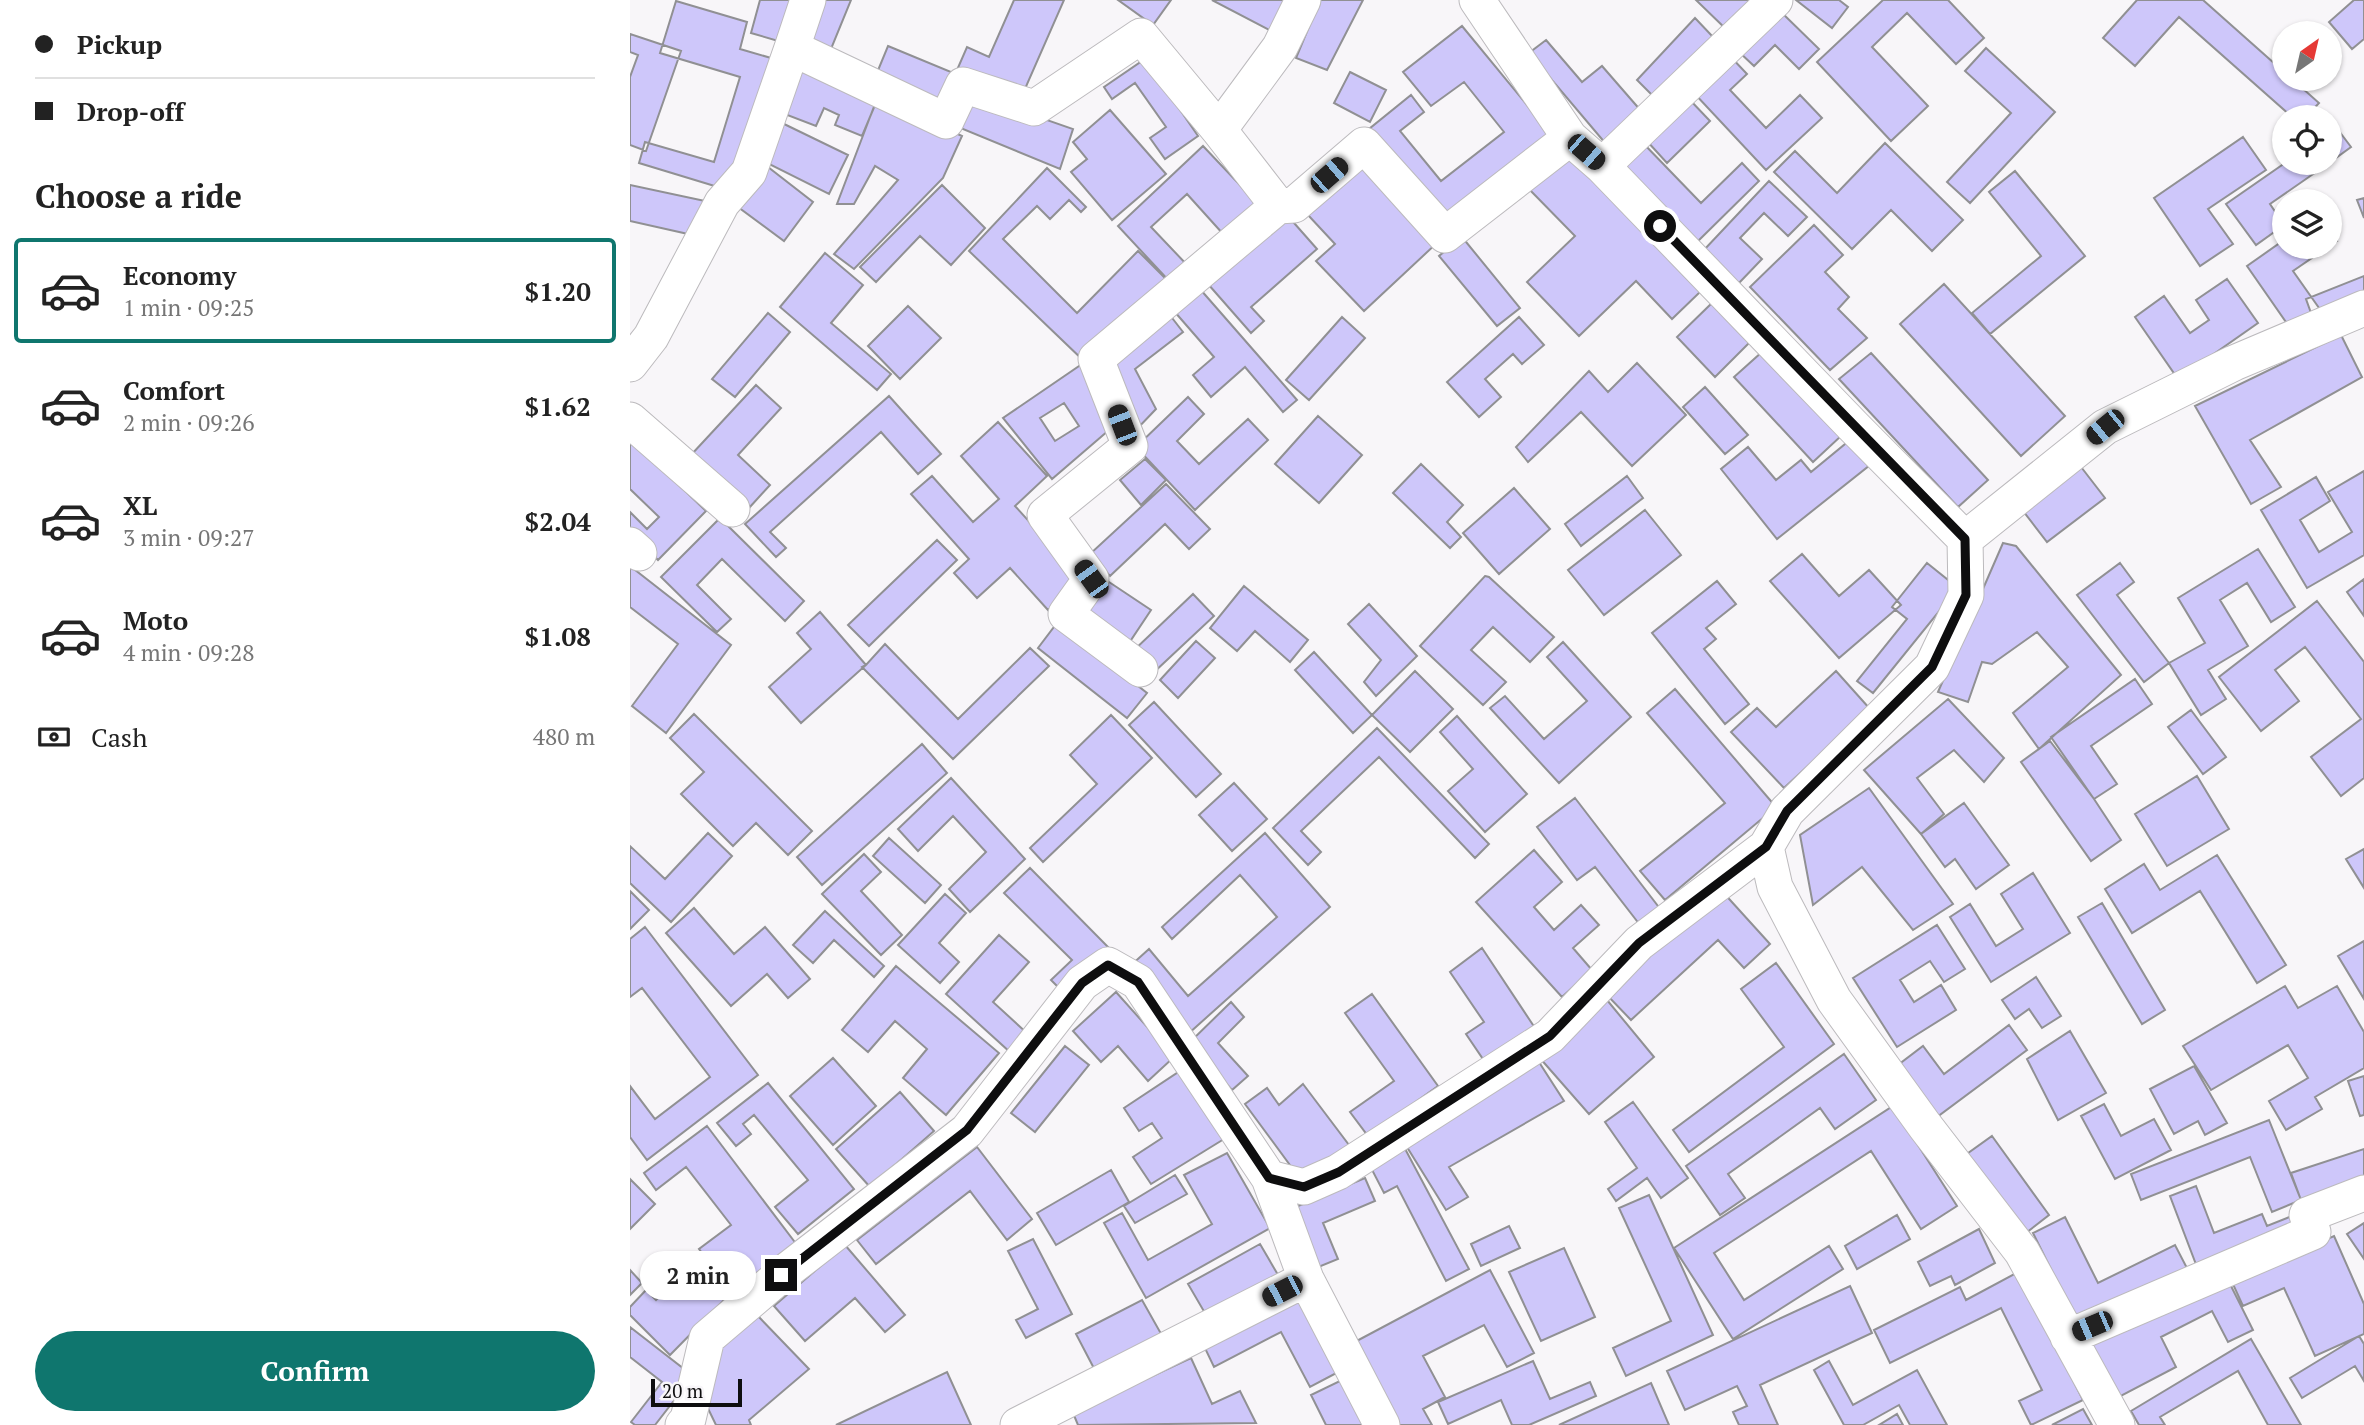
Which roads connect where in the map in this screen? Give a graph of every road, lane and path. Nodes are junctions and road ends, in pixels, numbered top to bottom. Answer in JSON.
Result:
{"nodes":[{"id":1,"x":808,"y":0,"type":"edge"},
{"id":2,"x":1303,"y":0,"type":"edge"},
{"id":3,"x":1477,"y":0,"type":"edge"},
{"id":4,"x":1775,"y":0,"type":"edge"},
{"id":5,"x":792,"y":48,"type":"junction"},
{"id":6,"x":1219,"y":130,"type":"junction"},
{"id":7,"x":1570,"y":138,"type":"junction"},
{"id":8,"x":1602,"y":166,"type":"junction"},
{"id":9,"x":1278,"y":206,"type":"junction"},
{"id":10,"x":2364,"y":308,"type":"edge"},
{"id":11,"x":630,"y":364,"type":"edge"},
{"id":12,"x":630,"y":420,"type":"edge"},
{"id":13,"x":732,"y":509,"type":"dead end"},
{"id":14,"x":1965,"y":539,"type":"junction"},
{"id":15,"x":1140,"y":669,"type":"dead end"},
{"id":16,"x":1766,"y":847,"type":"junction"},
{"id":17,"x":1269,"y":1178,"type":"junction"},
{"id":18,"x":2364,"y":1193,"type":"edge"},
{"id":19,"x":1306,"y":1279,"type":"junction"},
{"id":20,"x":2068,"y":1337,"type":"junction"},
{"id":21,"x":683,"y":1425,"type":"edge"},
{"id":22,"x":1018,"y":1425,"type":"edge"},
{"id":23,"x":1382,"y":1425,"type":"edge"},
{"id":24,"x":2117,"y":1425,"type":"edge"}],
"edges":[{"from":1,"to":5,"type":"street"},
{"from":2,"to":6,"type":"street"},
{"from":3,"to":7,"type":"street"},
{"from":4,"to":8,"type":"street"},
{"from":5,"to":6,"type":"street"},
{"from":5,"to":11,"type":"street"},
{"from":6,"to":9,"type":"street"},
{"from":7,"to":8,"type":"street"},
{"from":7,"to":9,"type":"street"},
{"from":8,"to":14,"type":"street"},
{"from":9,"to":15,"type":"street"},
{"from":10,"to":14,"type":"street"},
{"from":12,"to":13,"type":"street"},
{"from":14,"to":16,"type":"street"},
{"from":16,"to":17,"type":"street"},
{"from":16,"to":20,"type":"street"},
{"from":17,"to":19,"type":"street"},
{"from":17,"to":21,"type":"street"},
{"from":18,"to":20,"type":"street"},
{"from":19,"to":22,"type":"street"},
{"from":19,"to":23,"type":"street"},
{"from":20,"to":24,"type":"street"}]}
